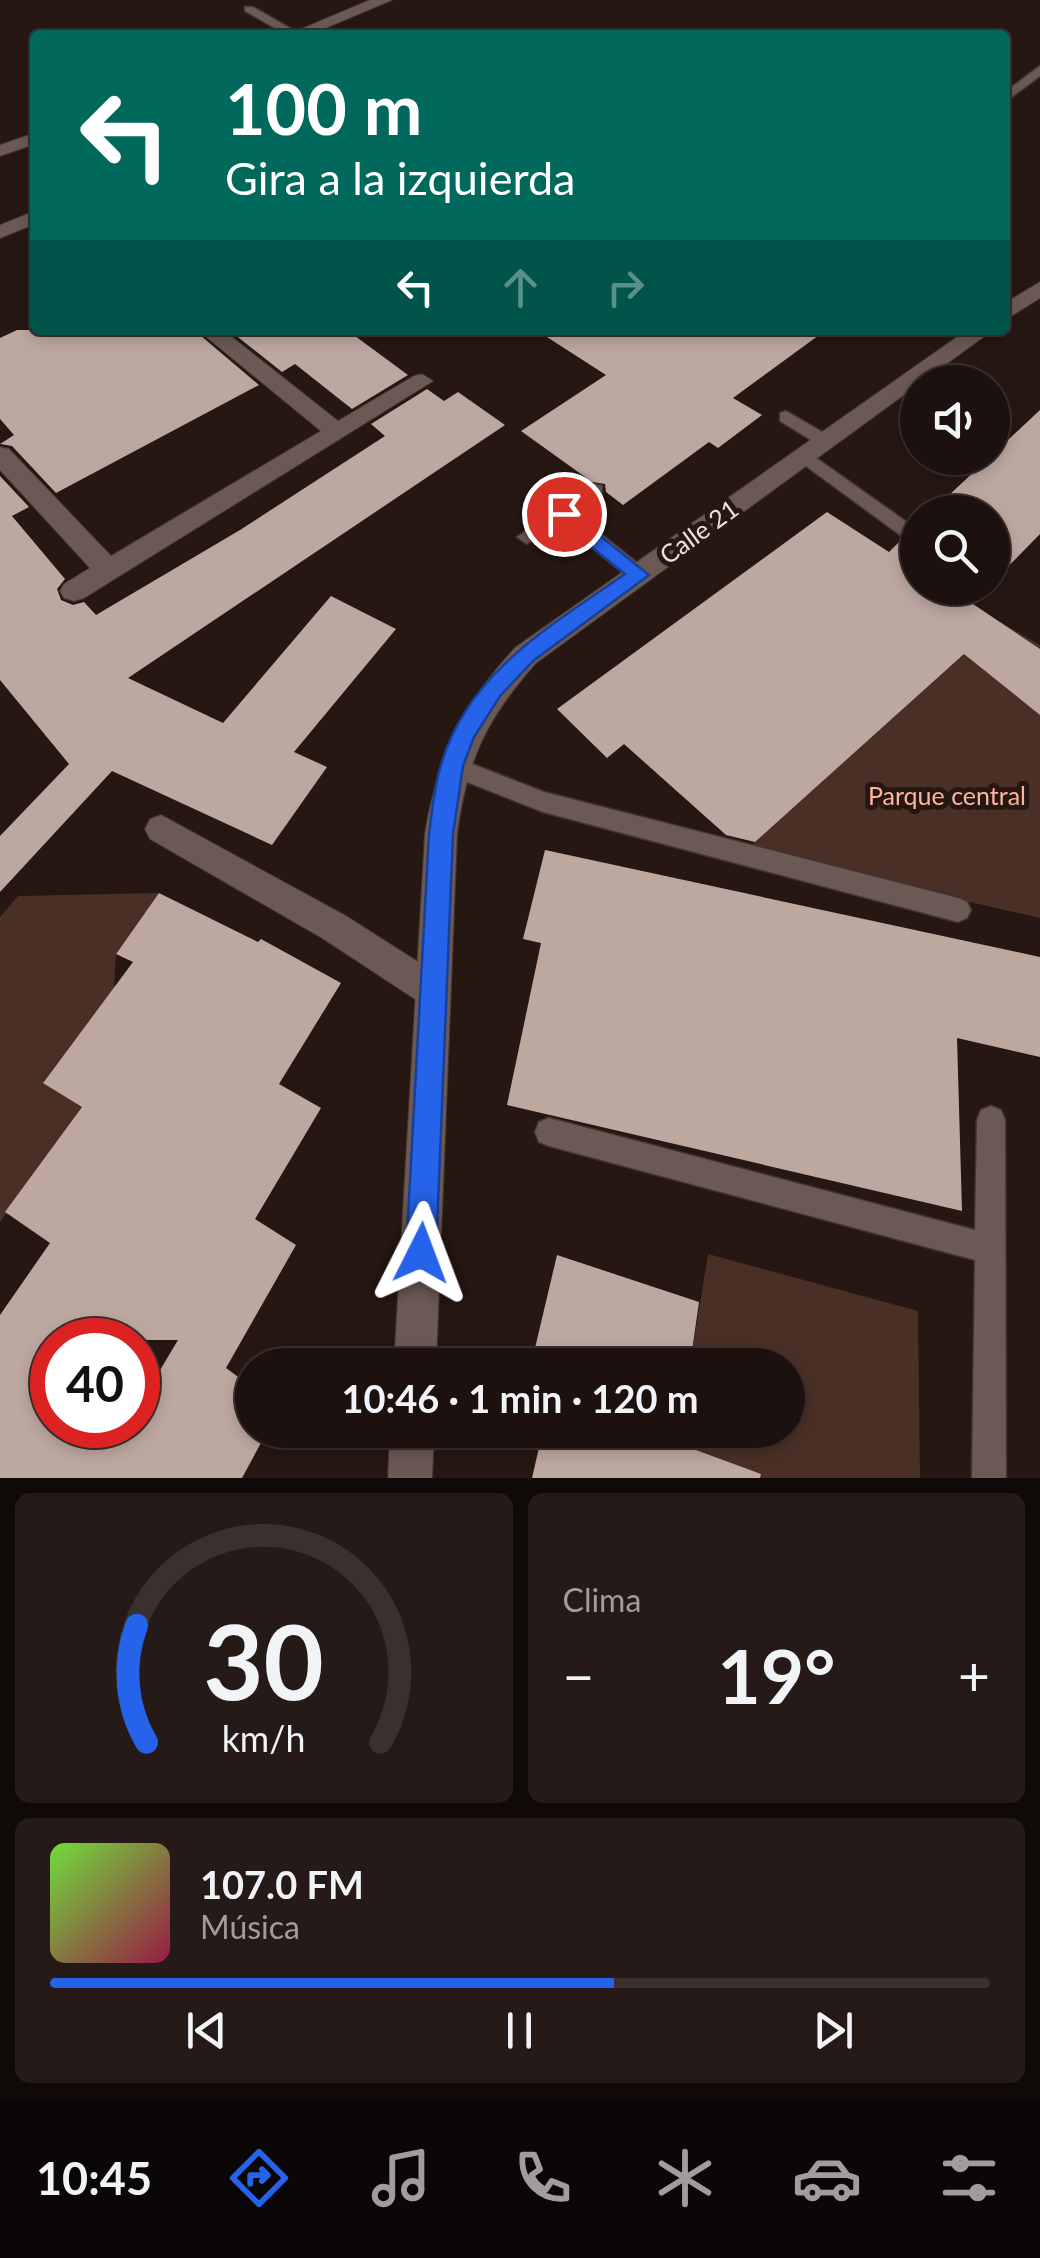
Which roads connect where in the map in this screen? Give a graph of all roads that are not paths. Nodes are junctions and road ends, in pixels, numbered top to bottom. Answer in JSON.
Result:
{"nodes":[{"id":1,"x":375,"y":1,"type":"edge"},
{"id":2,"x":248,"y":9,"type":"dead end"},
{"id":3,"x":287,"y":30,"type":"edge"},
{"id":4,"x":308,"y":30,"type":"edge"},
{"id":5,"x":1040,"y":70,"type":"edge"},
{"id":6,"x":1010,"y":94,"type":"edge"},
{"id":7,"x":30,"y":140,"type":"edge"},
{"id":8,"x":0,"y":152,"type":"edge"},
{"id":9,"x":30,"y":219,"type":"edge"},
{"id":10,"x":0,"y":232,"type":"edge"},
{"id":11,"x":1040,"y":288,"type":"edge"},
{"id":12,"x":1010,"y":310,"type":"edge"},
{"id":13,"x":215,"y":335,"type":"edge"},
{"id":14,"x":975,"y":335,"type":"edge"},
{"id":15,"x":422,"y":381,"type":"dead end"},
{"id":16,"x":786,"y":417,"type":"dead end"},
{"id":17,"x":336,"y":431,"type":"junction"},
{"id":18,"x":815,"y":448,"type":"junction"},
{"id":19,"x":0,"y":454,"type":"edge"},
{"id":20,"x":595,"y":491,"type":"dead end"},
{"id":21,"x":564,"y":514,"type":"junction"},
{"id":22,"x":900,"y":525,"type":"edge"},
{"id":23,"x":527,"y":538,"type":"dead end"},
{"id":24,"x":108,"y":570,"type":"junction"},
{"id":25,"x":639,"y":575,"type":"junction"},
{"id":26,"x":74,"y":591,"type":"dead end"},
{"id":27,"x":452,"y":766,"type":"junction"},
{"id":28,"x":161,"y":829,"type":"dead end"},
{"id":29,"x":958,"y":910,"type":"dead end"},
{"id":30,"x":433,"y":991,"type":"junction"},
{"id":31,"x":991,"y":1120,"type":"dead end"},
{"id":32,"x":549,"y":1132,"type":"dead end"},
{"id":33,"x":990,"y":1249,"type":"junction"},
{"id":34,"x":417,"y":1348,"type":"edge"},
{"id":35,"x":411,"y":1448,"type":"edge"},
{"id":36,"x":410,"y":1478,"type":"edge"},
{"id":37,"x":989,"y":1478,"type":"edge"}],
"edges":[{"from":1,"to":4,"type":"street"},
{"from":2,"to":3,"type":"lane"},
{"from":5,"to":6,"type":"lane"},
{"from":7,"to":8,"type":"street"},
{"from":9,"to":10,"type":"street"},
{"from":11,"to":12,"type":"street"},
{"from":13,"to":17,"type":"street"},
{"from":14,"to":18,"type":"street","name":"Calle 21"},
{"from":15,"to":17,"type":"street"},
{"from":16,"to":18,"type":"lane"},
{"from":17,"to":24,"type":"street"},
{"from":18,"to":22,"type":"lane"},
{"from":18,"to":25,"type":"street","name":"Calle 21"},
{"from":19,"to":24,"type":"street"},
{"from":20,"to":21,"type":"lane"},
{"from":21,"to":23,"type":"lane"},
{"from":21,"to":25,"type":"lane"},
{"from":24,"to":26,"type":"street"},
{"from":25,"to":27,"type":"street","name":"Calle 21"},
{"from":27,"to":29,"type":"lane"},
{"from":27,"to":30,"type":"street","name":"Calle 21"},
{"from":28,"to":30,"type":"street"},
{"from":30,"to":34,"type":"street","name":"Calle 21"},
{"from":31,"to":33,"type":"lane"},
{"from":32,"to":33,"type":"lane"},
{"from":33,"to":37,"type":"lane"},
{"from":35,"to":36,"type":"street"}]}
